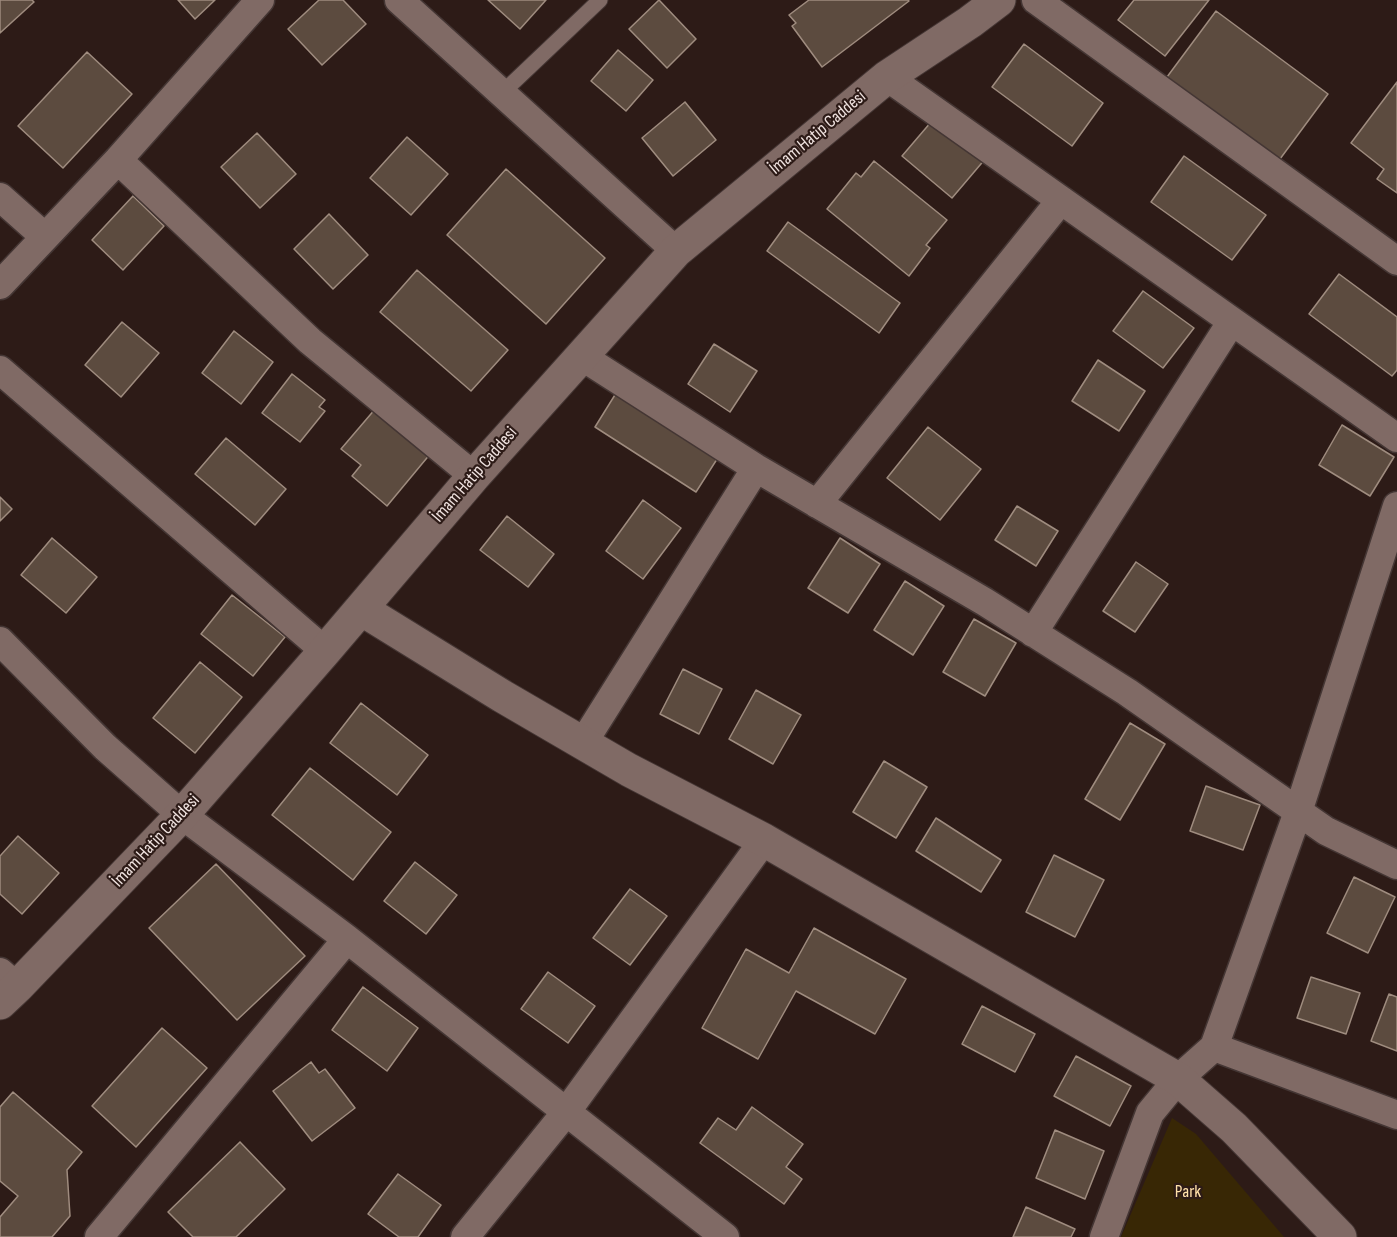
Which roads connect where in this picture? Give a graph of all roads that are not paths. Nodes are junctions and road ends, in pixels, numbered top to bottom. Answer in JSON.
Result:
{"nodes":[{"id":1,"x":260,"y":0,"type":"edge"},
{"id":2,"x":399,"y":0,"type":"edge"},
{"id":3,"x":600,"y":0,"type":"edge"},
{"id":4,"x":999,"y":0,"type":"edge"},
{"id":5,"x":1036,"y":0,"type":"edge"},
{"id":6,"x":887,"y":76,"type":"junction"},
{"id":7,"x":502,"y":93,"type":"junction"},
{"id":8,"x":118,"y":160,"type":"junction"},
{"id":9,"x":0,"y":196,"type":"edge"},
{"id":10,"x":1061,"y":200,"type":"junction"},
{"id":11,"x":45,"y":237,"type":"junction"},
{"id":12,"x":676,"y":251,"type":"junction"},
{"id":13,"x":1397,"y":261,"type":"edge"},
{"id":14,"x":0,"y":285,"type":"edge"},
{"id":15,"x":1232,"y":321,"type":"junction"},
{"id":16,"x":581,"y":356,"type":"junction"},
{"id":17,"x":0,"y":370,"type":"edge"},
{"id":18,"x":1397,"y":438,"type":"edge"},
{"id":19,"x":756,"y":468,"type":"junction"},
{"id":20,"x":474,"y":476,"type":"junction"},
{"id":21,"x":817,"y":504,"type":"junction"},
{"id":22,"x":1397,"y":506,"type":"edge"},
{"id":23,"x":360,"y":609,"type":"junction"},
{"id":24,"x":1033,"y":633,"type":"junction"},
{"id":25,"x":0,"y":641,"type":"edge"},
{"id":26,"x":325,"y":651,"type":"junction"},
{"id":27,"x":583,"y":743,"type":"junction"},
{"id":28,"x":1298,"y":812,"type":"junction"},
{"id":29,"x":182,"y":815,"type":"junction"},
{"id":30,"x":764,"y":840,"type":"junction"},
{"id":31,"x":1397,"y":866,"type":"edge"},
{"id":32,"x":347,"y":939,"type":"junction"},
{"id":33,"x":6,"y":987,"type":"edge"},
{"id":34,"x":1214,"y":1047,"type":"junction"},
{"id":35,"x":1178,"y":1079,"type":"junction"},
{"id":36,"x":567,"y":1111,"type":"junction"},
{"id":37,"x":1397,"y":1115,"type":"edge"},
{"id":38,"x":99,"y":1237,"type":"edge"},
{"id":39,"x":465,"y":1237,"type":"edge"},
{"id":40,"x":725,"y":1237,"type":"edge"},
{"id":41,"x":1104,"y":1237,"type":"edge"},
{"id":42,"x":1340,"y":1237,"type":"edge"}],
"edges":[{"from":1,"to":8,"type":"street"},
{"from":2,"to":7,"type":"street"},
{"from":3,"to":7,"type":"lane"},
{"from":4,"to":6,"type":"street","name":"İmam Hatip Caddesi"},
{"from":5,"to":13,"type":"street"},
{"from":6,"to":10,"type":"street"},
{"from":6,"to":12,"type":"street","name":"İmam Hatip Caddesi"},
{"from":7,"to":12,"type":"street"},
{"from":8,"to":11,"type":"street"},
{"from":8,"to":20,"type":"street"},
{"from":9,"to":11,"type":"street"},
{"from":10,"to":15,"type":"street"},
{"from":10,"to":21,"type":"street"},
{"from":11,"to":14,"type":"street"},
{"from":12,"to":16,"type":"street","name":"İmam Hatip Caddesi"},
{"from":15,"to":18,"type":"street"},
{"from":15,"to":24,"type":"street"},
{"from":16,"to":19,"type":"street"},
{"from":16,"to":20,"type":"street","name":"İmam Hatip Caddesi"},
{"from":17,"to":26,"type":"street"},
{"from":19,"to":21,"type":"street"},
{"from":19,"to":27,"type":"street"},
{"from":20,"to":23,"type":"street","name":"İmam Hatip Caddesi"},
{"from":21,"to":24,"type":"street"},
{"from":22,"to":28,"type":"street"},
{"from":23,"to":26,"type":"street","name":"İmam Hatip Caddesi"},
{"from":23,"to":27,"type":"street"},
{"from":24,"to":28,"type":"street"},
{"from":25,"to":29,"type":"street"},
{"from":26,"to":29,"type":"street","name":"İmam Hatip Caddesi"},
{"from":27,"to":30,"type":"street"},
{"from":28,"to":31,"type":"street"},
{"from":28,"to":34,"type":"street"},
{"from":29,"to":32,"type":"street"},
{"from":29,"to":33,"type":"street","name":"İmam Hatip Caddesi"},
{"from":30,"to":35,"type":"street"},
{"from":30,"to":36,"type":"street"},
{"from":32,"to":36,"type":"street"},
{"from":32,"to":38,"type":"street"},
{"from":34,"to":35,"type":"street"},
{"from":34,"to":37,"type":"street"},
{"from":35,"to":41,"type":"street"},
{"from":35,"to":42,"type":"street"},
{"from":36,"to":39,"type":"street"},
{"from":36,"to":40,"type":"street"}]}
